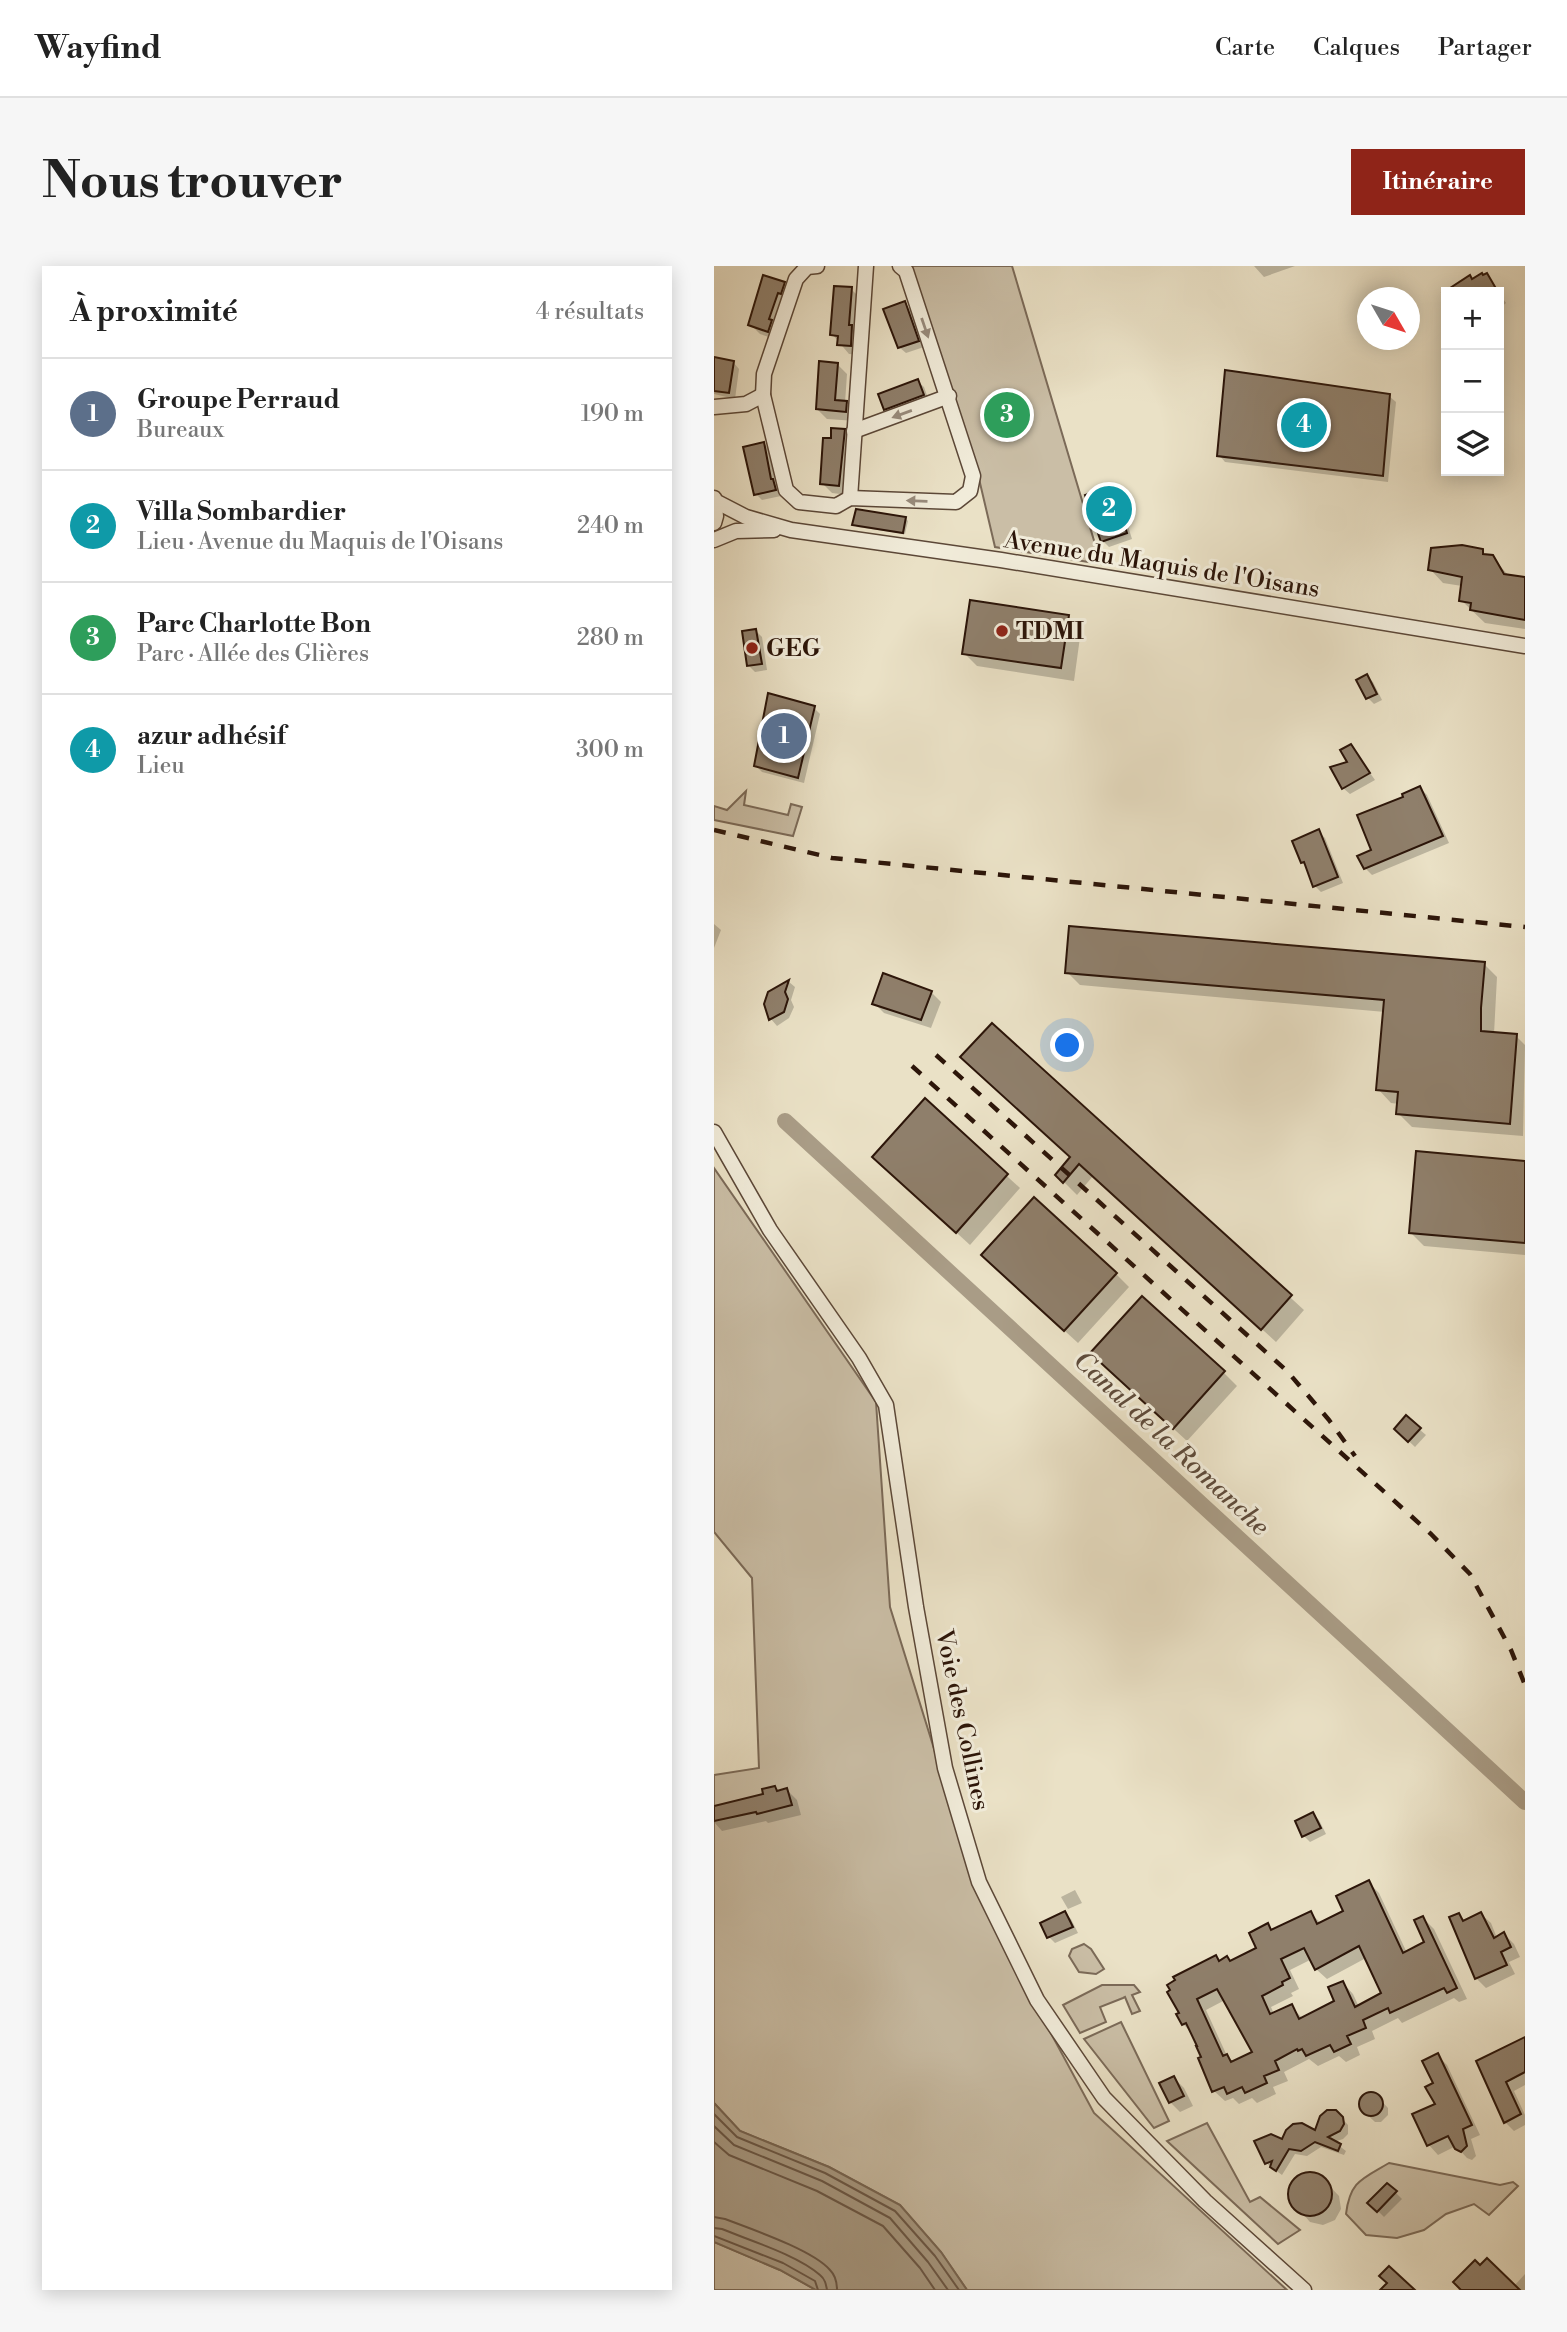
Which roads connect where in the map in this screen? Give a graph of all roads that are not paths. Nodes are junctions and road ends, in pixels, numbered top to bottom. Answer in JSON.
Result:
{"nodes":[{"id":1,"x":817,"y":266,"type":"edge"},
{"id":2,"x":866,"y":266,"type":"edge"},
{"id":3,"x":900,"y":266,"type":"edge"},
{"id":4,"x":763,"y":395,"type":"junction"},
{"id":5,"x":949,"y":396,"type":"junction"},
{"id":6,"x":714,"y":407,"type":"edge"},
{"id":7,"x":854,"y":431,"type":"junction"},
{"id":8,"x":850,"y":498,"type":"junction"},
{"id":9,"x":715,"y":499,"type":"edge"},
{"id":10,"x":714,"y":523,"type":"edge"},
{"id":11,"x":791,"y":530,"type":"junction"},
{"id":12,"x":714,"y":540,"type":"edge"},
{"id":13,"x":1525,"y":646,"type":"edge"},
{"id":14,"x":714,"y":1132,"type":"edge"},
{"id":15,"x":1304,"y":2290,"type":"edge"}],
"edges":[{"from":1,"to":4,"type":"street"},
{"from":2,"to":7,"type":"street"},
{"from":3,"to":5,"type":"street","one_way":true},
{"from":4,"to":6,"type":"street"},
{"from":4,"to":8,"type":"street"},
{"from":5,"to":7,"type":"street","one_way":true},
{"from":5,"to":8,"type":"street","one_way":true},
{"from":7,"to":8,"type":"street"},
{"from":9,"to":10,"type":"street"},
{"from":9,"to":11,"type":"street","name":"Avenue du Maquis de l'Oisans"},
{"from":11,"to":12,"type":"street","name":"Avenue du Maquis de l'Oisans"},
{"from":11,"to":13,"type":"street","name":"Avenue du Maquis de l'Oisans"},
{"from":14,"to":15,"type":"street","name":"Voie des Collines"}]}
